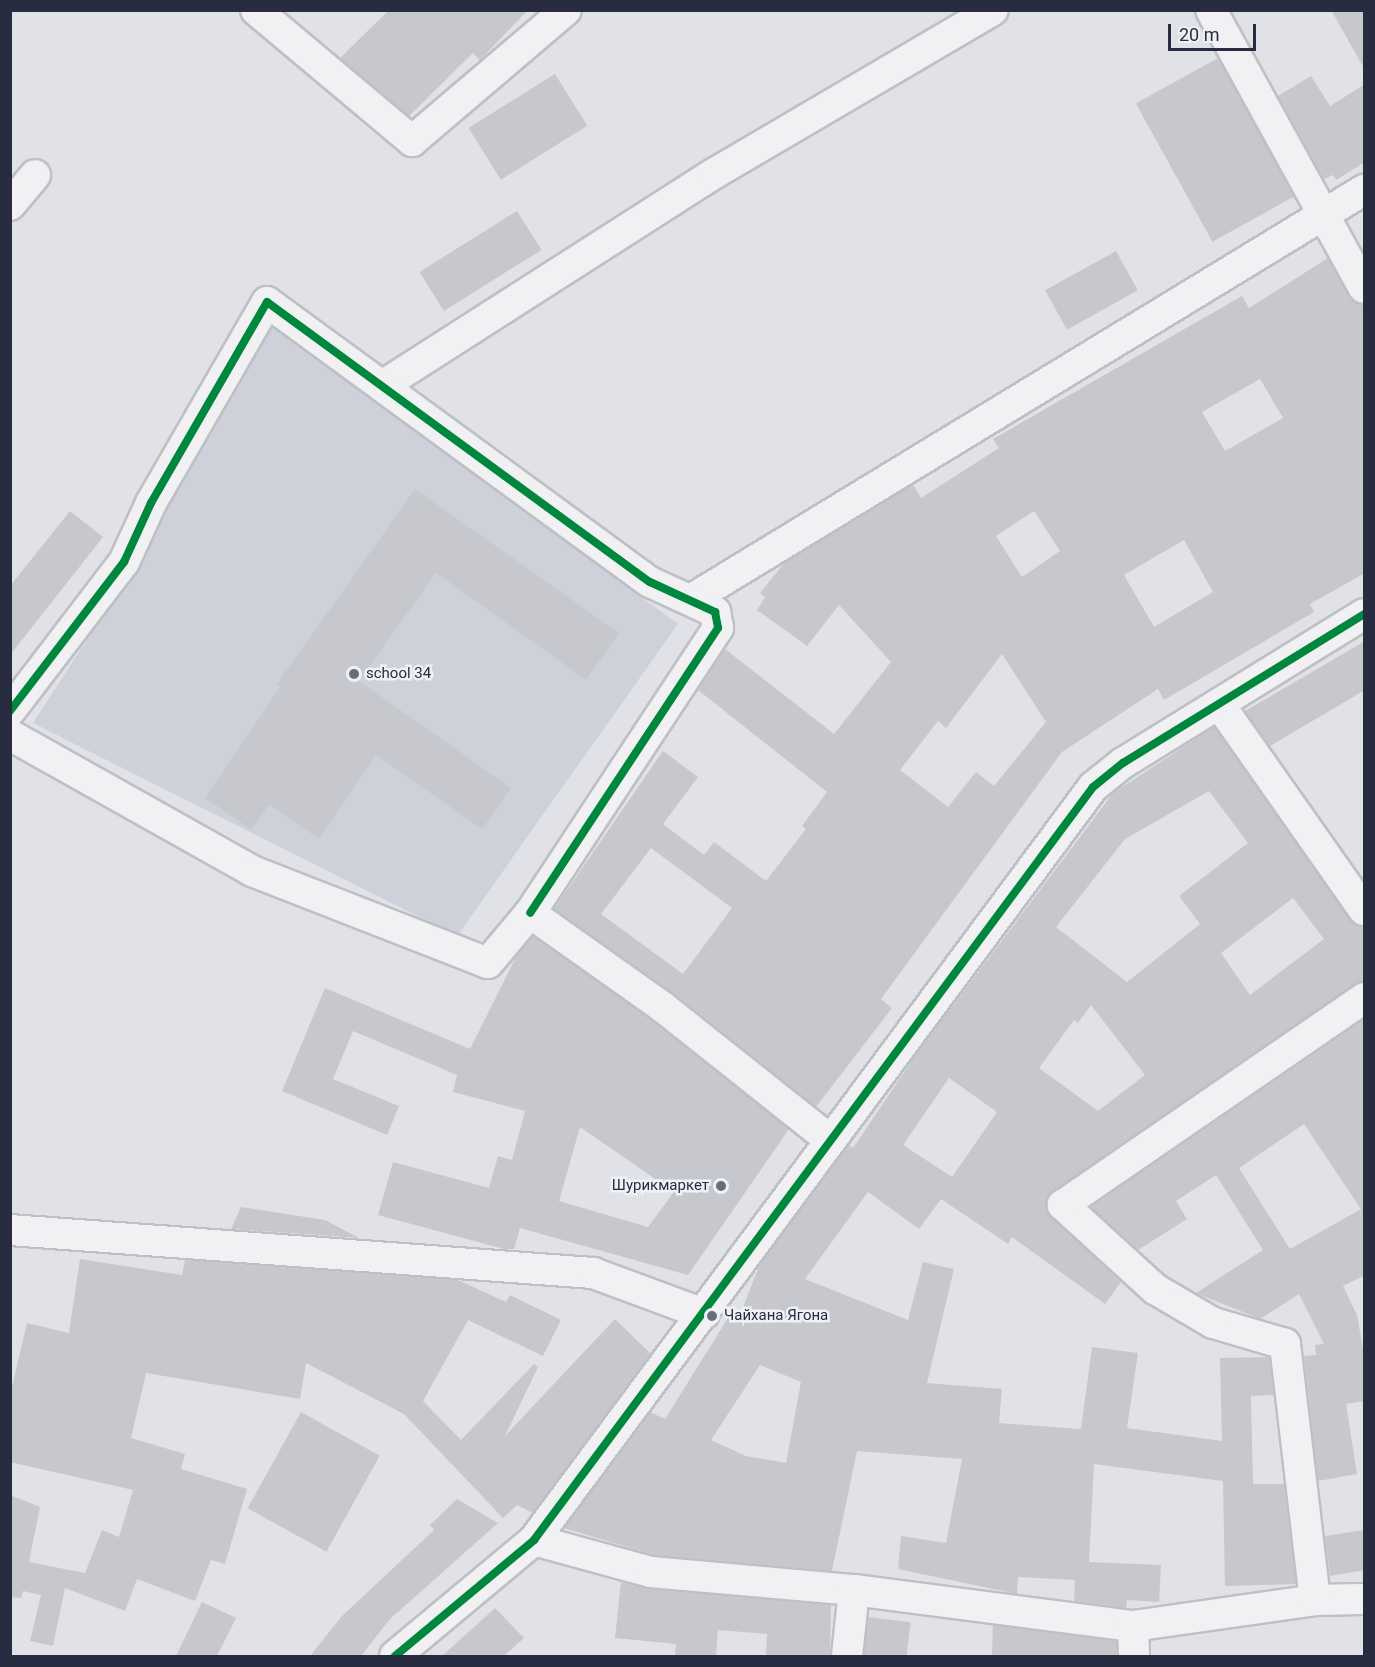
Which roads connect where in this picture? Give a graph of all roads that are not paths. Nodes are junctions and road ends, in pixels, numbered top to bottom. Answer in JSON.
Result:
{"nodes":[{"id":1,"x":256,"y":10,"type":"edge"},
{"id":2,"x":566,"y":10,"type":"edge"},
{"id":3,"x":993,"y":10,"type":"edge"},
{"id":4,"x":1211,"y":10,"type":"edge"},
{"id":5,"x":35,"y":175,"type":"dead end"},
{"id":6,"x":1365,"y":190,"type":"edge"},
{"id":7,"x":10,"y":205,"type":"edge"},
{"id":8,"x":1322,"y":214,"type":"junction"},
{"id":9,"x":1365,"y":288,"type":"edge"},
{"id":10,"x":385,"y":384,"type":"junction"},
{"id":11,"x":692,"y":599,"type":"junction"},
{"id":12,"x":1365,"y":614,"type":"edge"},
{"id":13,"x":1219,"y":704,"type":"junction"},
{"id":14,"x":10,"y":711,"type":"edge"},
{"id":15,"x":10,"y":735,"type":"edge"},
{"id":16,"x":1365,"y":910,"type":"edge"},
{"id":17,"x":530,"y":913,"type":"junction"},
{"id":18,"x":1365,"y":998,"type":"edge"},
{"id":19,"x":830,"y":1140,"type":"junction"},
{"id":20,"x":10,"y":1230,"type":"edge"},
{"id":21,"x":704,"y":1314,"type":"junction"},
{"id":22,"x":534,"y":1540,"type":"junction"},
{"id":23,"x":854,"y":1590,"type":"junction"},
{"id":24,"x":1365,"y":1599,"type":"edge"},
{"id":25,"x":1315,"y":1600,"type":"junction"},
{"id":26,"x":1133,"y":1626,"type":"junction"},
{"id":27,"x":395,"y":1656,"type":"edge"},
{"id":28,"x":847,"y":1656,"type":"edge"},
{"id":29,"x":1134,"y":1656,"type":"edge"}],
"edges":[{"from":1,"to":2,"type":"street"},
{"from":3,"to":10,"type":"street"},
{"from":4,"to":8,"type":"street"},
{"from":5,"to":7,"type":"street"},
{"from":6,"to":8,"type":"street"},
{"from":8,"to":9,"type":"street"},
{"from":8,"to":11,"type":"street"},
{"from":10,"to":11,"type":"street"},
{"from":10,"to":14,"type":"street"},
{"from":11,"to":17,"type":"street"},
{"from":12,"to":13,"type":"street"},
{"from":13,"to":16,"type":"street"},
{"from":13,"to":19,"type":"street"},
{"from":15,"to":17,"type":"street"},
{"from":17,"to":19,"type":"street"},
{"from":18,"to":25,"type":"street"},
{"from":19,"to":21,"type":"street"},
{"from":20,"to":21,"type":"street"},
{"from":21,"to":22,"type":"street"},
{"from":22,"to":23,"type":"street"},
{"from":22,"to":27,"type":"street"},
{"from":23,"to":26,"type":"street"},
{"from":23,"to":28,"type":"street"},
{"from":24,"to":25,"type":"street"},
{"from":25,"to":26,"type":"street"},
{"from":26,"to":29,"type":"street"}]}
